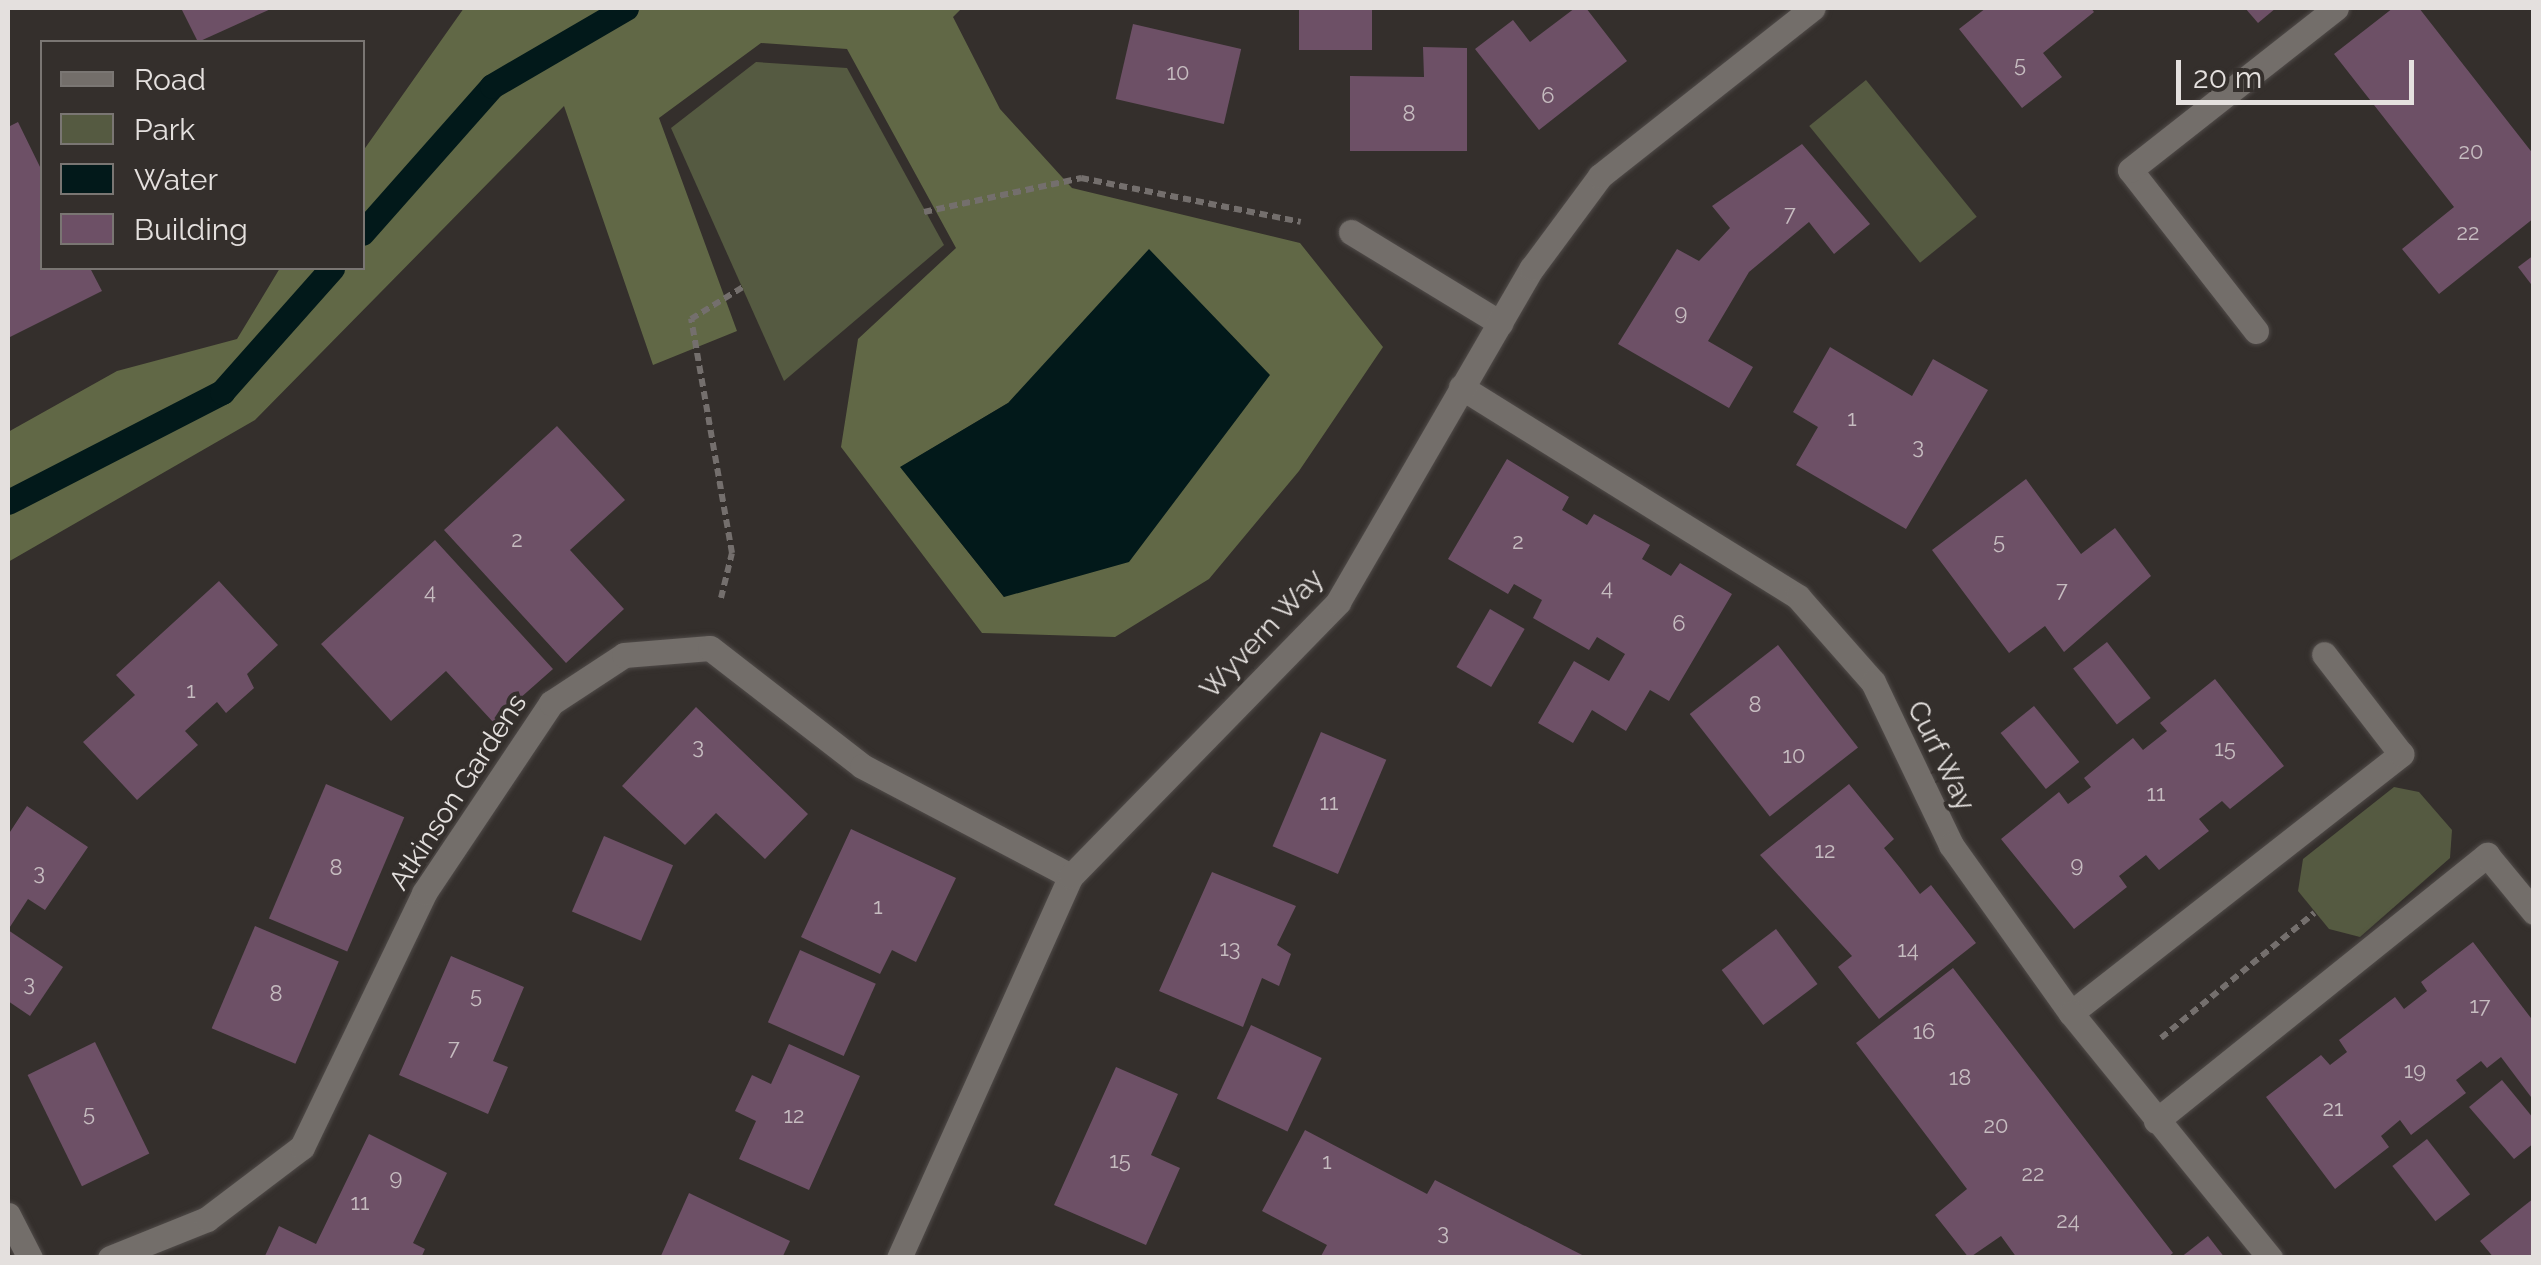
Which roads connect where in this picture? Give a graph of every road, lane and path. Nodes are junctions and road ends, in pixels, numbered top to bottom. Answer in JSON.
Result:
{"nodes":[{"id":1,"x":1813,"y":8,"type":"edge"},
{"id":2,"x":2336,"y":8,"type":"edge"},
{"id":3,"x":924,"y":212,"type":"dead end"},
{"id":4,"x":1351,"y":232,"type":"joint"},
{"id":5,"x":742,"y":287,"type":"dead end"},
{"id":6,"x":1500,"y":323,"type":"junction"},
{"id":7,"x":2256,"y":331,"type":"dead end"},
{"id":8,"x":1460,"y":386,"type":"junction"},
{"id":9,"x":710,"y":648,"type":"junction"},
{"id":10,"x":2324,"y":654,"type":"dead end"},
{"id":11,"x":1071,"y":876,"type":"junction"},
{"id":12,"x":2534,"y":912,"type":"edge"},
{"id":13,"x":2314,"y":913,"type":"dead end"},
{"id":14,"x":2070,"y":1013,"type":"junction"},
{"id":15,"x":2117,"y":1074,"type":"junction"},
{"id":16,"x":2156,"y":1121,"type":"junction"},
{"id":17,"x":8,"y":1215,"type":"edge"},
{"id":18,"x":900,"y":1257,"type":"edge"},
{"id":19,"x":30,"y":1258,"type":"edge"},
{"id":20,"x":110,"y":1258,"type":"edge"},
{"id":21,"x":2270,"y":1258,"type":"edge"}],
"edges":[{"from":1,"to":6,"type":"street","name":"Wyvern Way"},
{"from":2,"to":7,"type":"street"},
{"from":3,"to":4,"type":"path"},
{"from":4,"to":6,"type":"street"},
{"from":5,"to":9,"type":"path"},
{"from":6,"to":8,"type":"street","name":"Wyvern Way"},
{"from":8,"to":11,"type":"street","name":"Wyvern Way"},
{"from":8,"to":14,"type":"street","name":"Curf Way"},
{"from":9,"to":11,"type":"street"},
{"from":9,"to":20,"type":"street","name":"Atkinson Gardens"},
{"from":10,"to":14,"type":"street"},
{"from":11,"to":18,"type":"street","name":"Wyvern Way"},
{"from":12,"to":16,"type":"street"},
{"from":13,"to":15,"type":"path"},
{"from":14,"to":15,"type":"street","name":"Curf Way"},
{"from":15,"to":16,"type":"street","name":"Curf Way"},
{"from":16,"to":21,"type":"street","name":"Curf Way"},
{"from":17,"to":19,"type":"street"}]}
